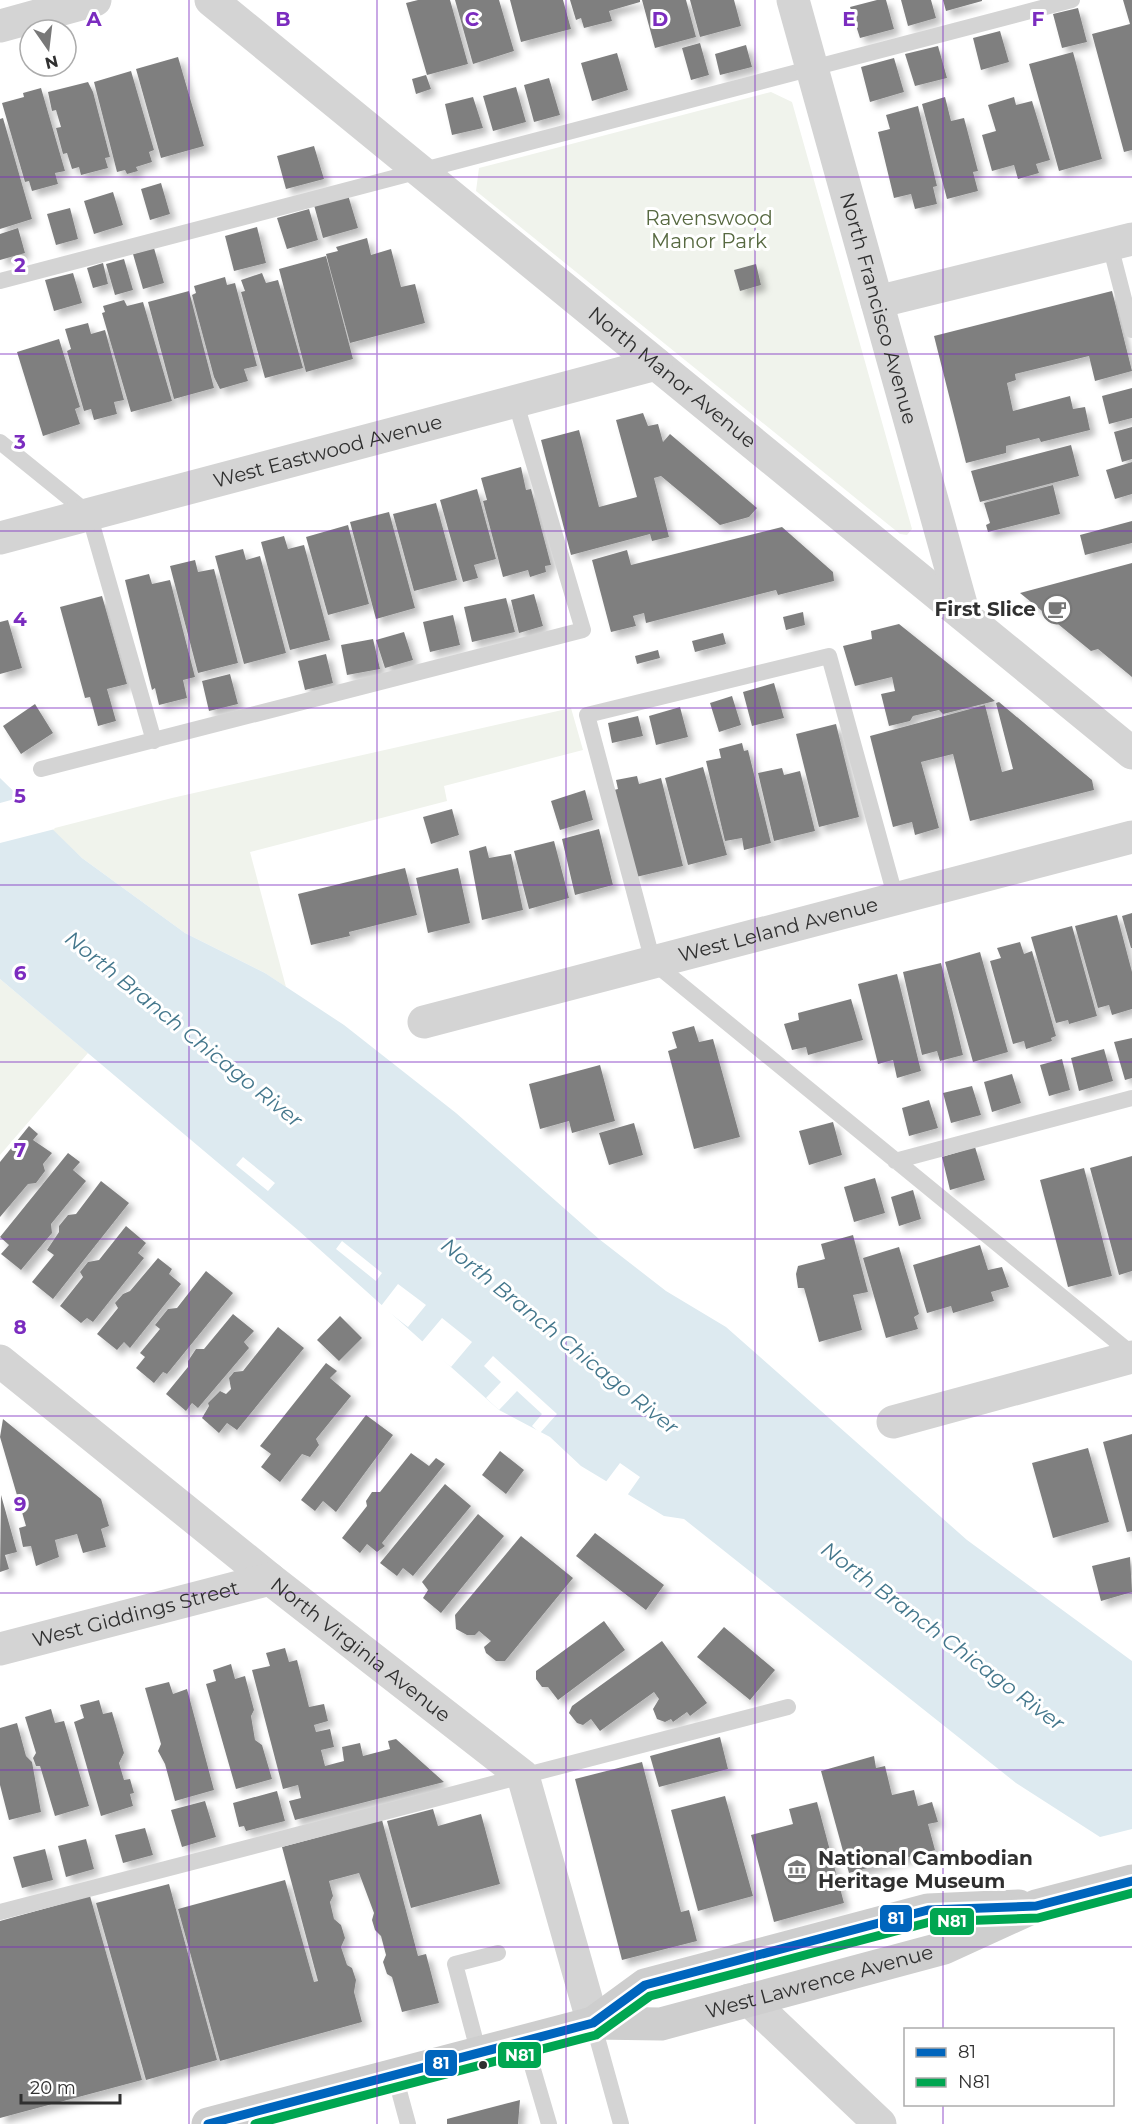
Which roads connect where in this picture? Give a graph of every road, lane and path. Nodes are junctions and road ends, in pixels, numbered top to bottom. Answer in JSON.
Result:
{"nodes":[{"id":1,"x":95,"y":0,"type":"edge"},
{"id":2,"x":211,"y":0,"type":"edge"},
{"id":3,"x":793,"y":0,"type":"edge"},
{"id":4,"x":1072,"y":0,"type":"edge"},
{"id":5,"x":0,"y":26,"type":"edge"},
{"id":6,"x":812,"y":68,"type":"junction"},
{"id":7,"x":420,"y":171,"type":"junction"},
{"id":8,"x":1121,"y":242,"type":"edge"},
{"id":9,"x":0,"y":281,"type":"edge"},
{"id":10,"x":877,"y":302,"type":"junction"},
{"id":11,"x":1132,"y":330,"type":"edge"},
{"id":12,"x":656,"y":364,"type":"junction"},
{"id":13,"x":515,"y":400,"type":"junction"},
{"id":14,"x":0,"y":442,"type":"edge"},
{"id":15,"x":88,"y":514,"type":"junction"},
{"id":16,"x":0,"y":538,"type":"edge"},
{"id":17,"x":964,"y":615,"type":"junction"},
{"id":18,"x":154,"y":741,"type":"junction"},
{"id":19,"x":1132,"y":753,"type":"edge"},
{"id":20,"x":41,"y":769,"type":"dead end"},
{"id":21,"x":1132,"y":837,"type":"edge"},
{"id":22,"x":896,"y":899,"type":"junction"},
{"id":23,"x":653,"y":962,"type":"junction"},
{"id":24,"x":424,"y":1022,"type":"dead end"},
{"id":25,"x":1132,"y":1098,"type":"edge"},
{"id":26,"x":895,"y":1161,"type":"junction"},
{"id":27,"x":1132,"y":1356,"type":"edge"},
{"id":28,"x":7,"y":1375,"type":"edge"},
{"id":29,"x":893,"y":1422,"type":"dead end"},
{"id":30,"x":270,"y":1579,"type":"junction"},
{"id":31,"x":0,"y":1649,"type":"edge"},
{"id":32,"x":788,"y":1707,"type":"dead end"},
{"id":33,"x":523,"y":1776,"type":"junction"},
{"id":34,"x":1132,"y":1881,"type":"edge"},
{"id":35,"x":1036,"y":1905,"type":"junction"},
{"id":36,"x":0,"y":1912,"type":"edge"},
{"id":37,"x":498,"y":1953,"type":"dead end"},
{"id":38,"x":749,"y":2000,"type":"junction"},
{"id":39,"x":593,"y":2024,"type":"junction"},
{"id":40,"x":525,"y":2042,"type":"junction"},
{"id":41,"x":479,"y":2054,"type":"junction"},
{"id":42,"x":395,"y":2076,"type":"junction"},
{"id":43,"x":318,"y":2110,"type":"edge"},
{"id":44,"x":208,"y":2124,"type":"edge"},
{"id":45,"x":408,"y":2124,"type":"edge"},
{"id":46,"x":549,"y":2124,"type":"edge"},
{"id":47,"x":621,"y":2124,"type":"edge"},
{"id":48,"x":880,"y":2124,"type":"edge"}],
"edges":[{"from":1,"to":5,"type":"street"},
{"from":2,"to":7,"type":"street","name":"North Manor Avenue"},
{"from":3,"to":6,"type":"street","name":"North Francisco Avenue"},
{"from":4,"to":6,"type":"lane"},
{"from":6,"to":7,"type":"lane"},
{"from":6,"to":10,"type":"street","name":"North Francisco Avenue"},
{"from":7,"to":9,"type":"lane"},
{"from":7,"to":12,"type":"street","name":"North Manor Avenue"},
{"from":8,"to":10,"type":"street"},
{"from":8,"to":11,"type":"lane"},
{"from":10,"to":17,"type":"street","name":"North Francisco Avenue"},
{"from":12,"to":13,"type":"street","name":"West Eastwood Avenue"},
{"from":12,"to":17,"type":"street","name":"North Manor Avenue"},
{"from":13,"to":15,"type":"street","name":"West Eastwood Avenue"},
{"from":13,"to":18,"type":"lane"},
{"from":14,"to":15,"type":"lane"},
{"from":15,"to":16,"type":"street","name":"West Eastwood Avenue"},
{"from":15,"to":18,"type":"lane"},
{"from":17,"to":19,"type":"street","name":"North Manor Avenue"},
{"from":18,"to":20,"type":"lane"},
{"from":21,"to":22,"type":"street","name":"West Leland Avenue"},
{"from":22,"to":23,"type":"street","name":"West Leland Avenue"},
{"from":22,"to":23,"type":"lane"},
{"from":23,"to":24,"type":"street","name":"West Leland Avenue"},
{"from":23,"to":26,"type":"lane"},
{"from":25,"to":26,"type":"lane"},
{"from":26,"to":27,"type":"lane"},
{"from":27,"to":29,"type":"street"},
{"from":28,"to":30,"type":"street","name":"North Virginia Avenue"},
{"from":30,"to":31,"type":"street","name":"West Giddings Street"},
{"from":30,"to":33,"type":"street","name":"North Virginia Avenue"},
{"from":32,"to":33,"type":"lane"},
{"from":33,"to":36,"type":"lane"},
{"from":33,"to":39,"type":"street"},
{"from":34,"to":35,"type":"main road","name":"West Lawrence Avenue"},
{"from":35,"to":38,"type":"main road","name":"West Lawrence Avenue"},
{"from":35,"to":39,"type":"main road","name":"West Lawrence Avenue"},
{"from":37,"to":41,"type":"lane"},
{"from":38,"to":39,"type":"main road","name":"West Lawrence Avenue"},
{"from":38,"to":48,"type":"street"},
{"from":39,"to":40,"type":"main road","name":"West Lawrence Avenue"},
{"from":39,"to":47,"type":"lane"},
{"from":40,"to":41,"type":"main road","name":"West Lawrence Avenue"},
{"from":40,"to":46,"type":"lane"},
{"from":41,"to":42,"type":"main road","name":"West Lawrence Avenue"},
{"from":42,"to":43,"type":"main road","name":"West Lawrence Avenue"},
{"from":42,"to":45,"type":"lane"},
{"from":43,"to":44,"type":"main road","name":"West Lawrence Avenue"}]}
